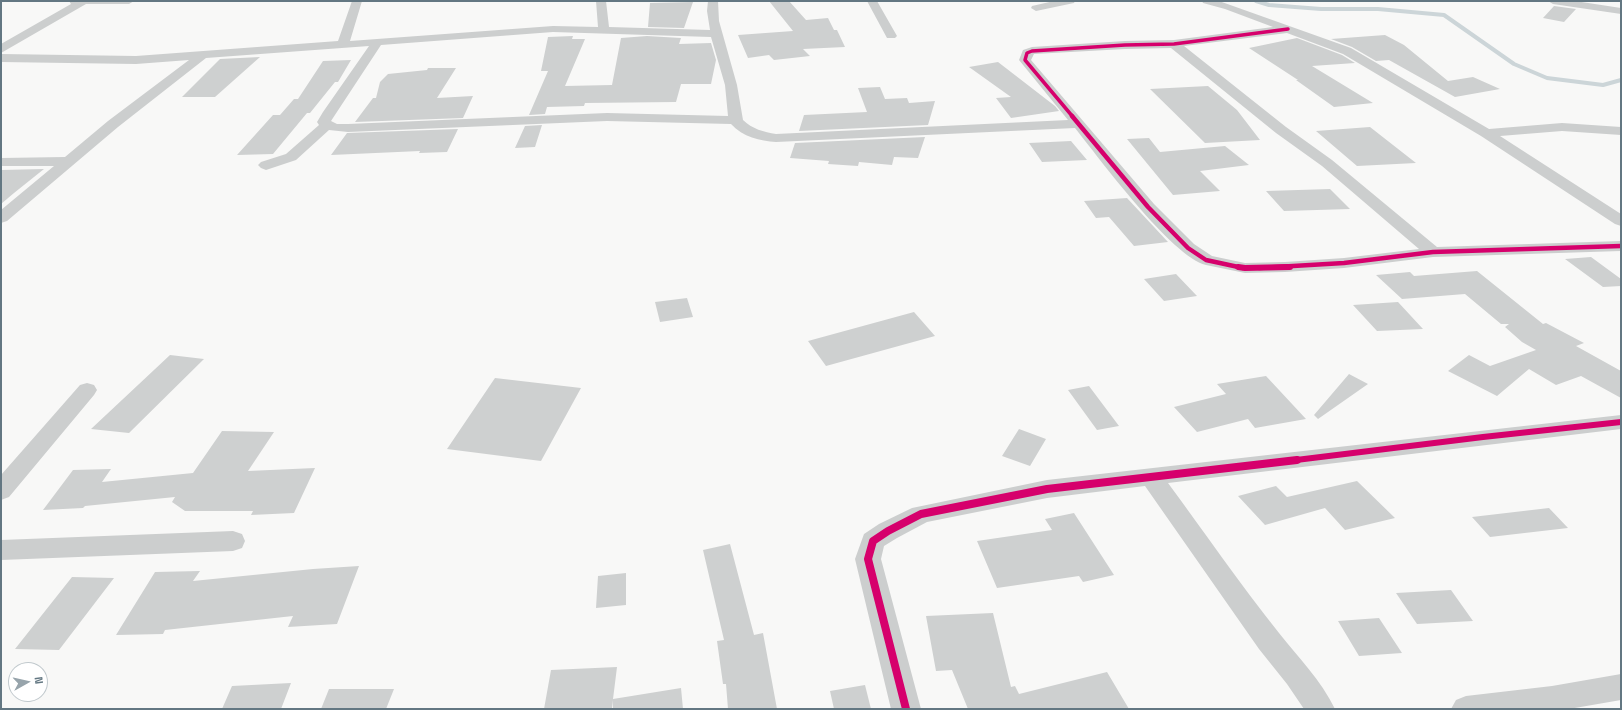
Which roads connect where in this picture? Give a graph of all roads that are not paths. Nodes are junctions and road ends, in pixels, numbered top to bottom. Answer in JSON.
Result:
{"nodes":[{"id":1,"x":78,"y":1,"type":"edge"},
{"id":2,"x":129,"y":1,"type":"edge"},
{"id":3,"x":357,"y":1,"type":"edge"},
{"id":4,"x":601,"y":1,"type":"edge"},
{"id":5,"x":713,"y":1,"type":"edge"},
{"id":6,"x":872,"y":1,"type":"edge"},
{"id":7,"x":1070,"y":1,"type":"edge"},
{"id":8,"x":1207,"y":1,"type":"edge"},
{"id":9,"x":1553,"y":1,"type":"edge"},
{"id":10,"x":1036,"y":8,"type":"dead end"},
{"id":11,"x":1621,"y":11,"type":"edge"},
{"id":12,"x":1288,"y":29,"type":"junction"},
{"id":13,"x":604,"y":30,"type":"junction"},
{"id":14,"x":717,"y":34,"type":"junction"},
{"id":15,"x":891,"y":36,"type":"dead end"},
{"id":16,"x":377,"y":43,"type":"junction"},
{"id":17,"x":1174,"y":44,"type":"junction"},
{"id":18,"x":343,"y":45,"type":"junction"},
{"id":19,"x":1,"y":49,"type":"edge"},
{"id":20,"x":202,"y":56,"type":"junction"},
{"id":21,"x":1,"y":58,"type":"edge"},
{"id":22,"x":736,"y":120,"type":"junction"},
{"id":23,"x":1078,"y":124,"type":"junction"},
{"id":24,"x":327,"y":125,"type":"junction"},
{"id":25,"x":1621,"y":131,"type":"edge"},
{"id":26,"x":1486,"y":133,"type":"junction"},
{"id":27,"x":70,"y":161,"type":"junction"},
{"id":28,"x":1,"y":162,"type":"edge"},
{"id":29,"x":266,"y":166,"type":"dead end"},
{"id":30,"x":1,"y":218,"type":"edge"},
{"id":31,"x":1621,"y":221,"type":"edge"},
{"id":32,"x":1621,"y":246,"type":"edge"},
{"id":33,"x":1433,"y":252,"type":"junction"},
{"id":34,"x":87,"y":390,"type":"dead end"},
{"id":35,"x":1621,"y":422,"type":"edge"},
{"id":36,"x":1150,"y":476,"type":"junction"},
{"id":37,"x":1,"y":490,"type":"edge"},
{"id":38,"x":233,"y":541,"type":"dead end"},
{"id":39,"x":1,"y":550,"type":"edge"},
{"id":40,"x":1621,"y":688,"type":"edge"},
{"id":41,"x":906,"y":709,"type":"edge"},
{"id":42,"x":1320,"y":709,"type":"edge"},
{"id":43,"x":1466,"y":709,"type":"edge"}],
"edges":[{"from":1,"to":2,"type":"street"},
{"from":1,"to":19,"type":"street"},
{"from":3,"to":18,"type":"street"},
{"from":4,"to":13,"type":"street"},
{"from":5,"to":14,"type":"street"},
{"from":6,"to":15,"type":"street"},
{"from":7,"to":10,"type":"street"},
{"from":8,"to":12,"type":"street"},
{"from":9,"to":11,"type":"street"},
{"from":12,"to":17,"type":"street"},
{"from":12,"to":26,"type":"street"},
{"from":13,"to":14,"type":"street"},
{"from":13,"to":16,"type":"street"},
{"from":14,"to":22,"type":"street"},
{"from":16,"to":18,"type":"street"},
{"from":16,"to":24,"type":"street"},
{"from":17,"to":23,"type":"street"},
{"from":17,"to":33,"type":"street"},
{"from":18,"to":20,"type":"street"},
{"from":20,"to":21,"type":"street"},
{"from":20,"to":27,"type":"street"},
{"from":22,"to":23,"type":"street"},
{"from":22,"to":24,"type":"street"},
{"from":23,"to":33,"type":"street"},
{"from":24,"to":29,"type":"street"},
{"from":25,"to":26,"type":"street"},
{"from":26,"to":31,"type":"street"},
{"from":27,"to":28,"type":"street"},
{"from":27,"to":30,"type":"street"},
{"from":32,"to":33,"type":"street"},
{"from":34,"to":37,"type":"street"},
{"from":35,"to":36,"type":"street"},
{"from":36,"to":41,"type":"street"},
{"from":36,"to":42,"type":"street"},
{"from":38,"to":39,"type":"street"},
{"from":40,"to":43,"type":"street"}]}
